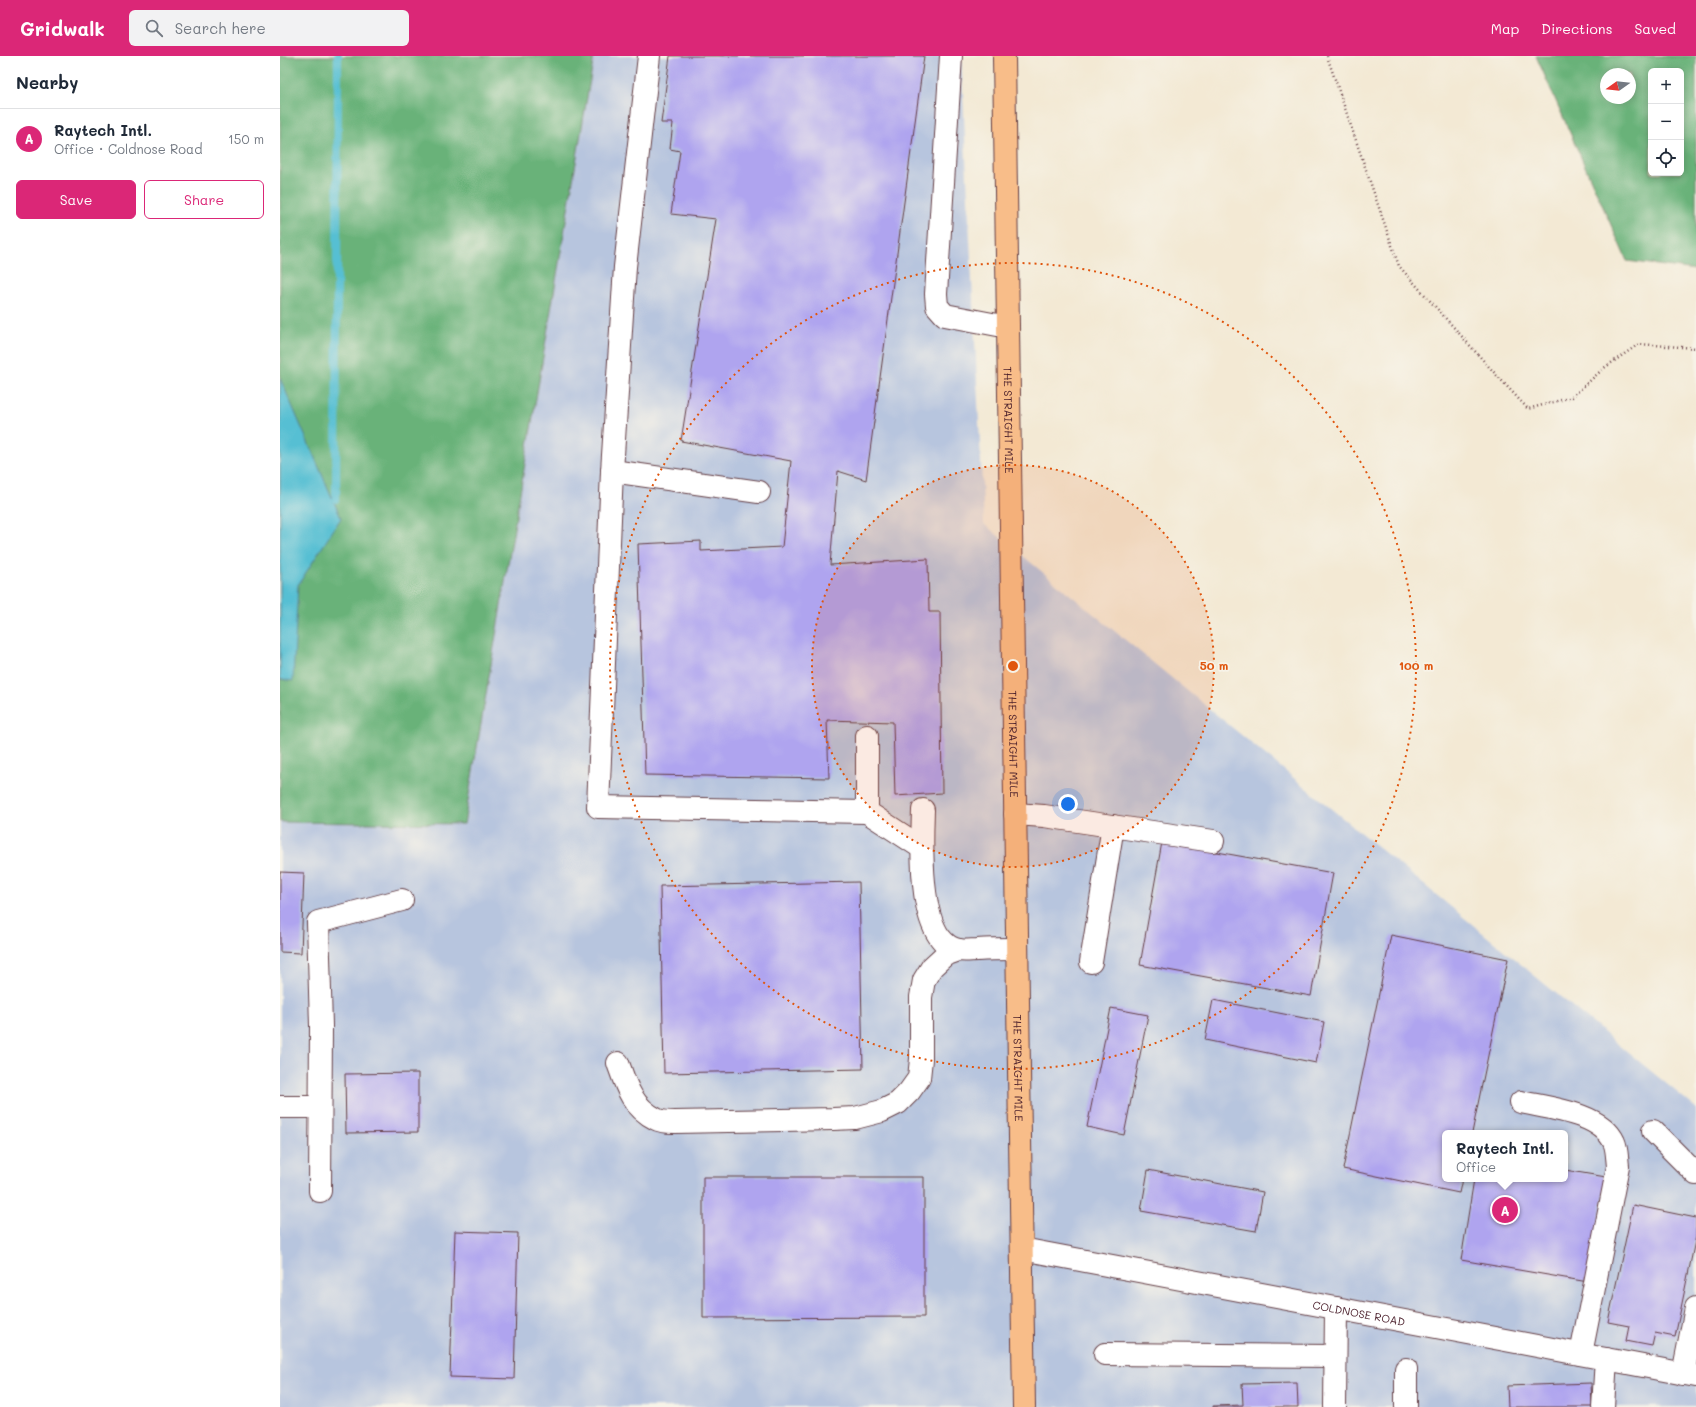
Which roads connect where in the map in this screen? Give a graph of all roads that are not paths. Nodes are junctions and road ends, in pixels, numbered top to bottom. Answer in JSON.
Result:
{"nodes":[{"id":1,"x":650,"y":56,"type":"edge"},
{"id":2,"x":951,"y":56,"type":"edge"},
{"id":3,"x":1004,"y":56,"type":"edge"},
{"id":4,"x":1008,"y":327,"type":"junction"},
{"id":5,"x":612,"y":471,"type":"junction"},
{"id":6,"x":760,"y":492,"type":"dead end"},
{"id":7,"x":868,"y":736,"type":"dead end"},
{"id":8,"x":922,"y":810,"type":"dead end"},
{"id":9,"x":868,"y":812,"type":"junction"},
{"id":10,"x":1015,"y":814,"type":"junction"},
{"id":11,"x":1113,"y":826,"type":"junction"},
{"id":12,"x":1213,"y":841,"type":"dead end"},
{"id":13,"x":922,"y":848,"type":"junction"},
{"id":14,"x":402,"y":900,"type":"dead end"},
{"id":15,"x":1017,"y":949,"type":"junction"},
{"id":16,"x":959,"y":950,"type":"junction"},
{"id":17,"x":1091,"y":962,"type":"dead end"},
{"id":18,"x":618,"y":1063,"type":"dead end"},
{"id":19,"x":1521,"y":1102,"type":"dead end"},
{"id":20,"x":280,"y":1107,"type":"edge"},
{"id":21,"x":320,"y":1107,"type":"junction"},
{"id":22,"x":1653,"y":1131,"type":"dead end"},
{"id":23,"x":1696,"y":1174,"type":"edge"},
{"id":24,"x":320,"y":1191,"type":"dead end"},
{"id":25,"x":1022,"y":1249,"type":"junction"},
{"id":26,"x":1336,"y":1308,"type":"junction"},
{"id":27,"x":1696,"y":1308,"type":"edge"},
{"id":28,"x":1105,"y":1354,"type":"dead end"},
{"id":29,"x":1581,"y":1354,"type":"junction"},
{"id":30,"x":1335,"y":1356,"type":"junction"},
{"id":31,"x":1606,"y":1359,"type":"junction"},
{"id":32,"x":1406,"y":1369,"type":"dead end"},
{"id":33,"x":1690,"y":1375,"type":"edge"},
{"id":34,"x":1024,"y":1407,"type":"edge"},
{"id":35,"x":1335,"y":1407,"type":"edge"},
{"id":36,"x":1406,"y":1407,"type":"edge"},
{"id":37,"x":1603,"y":1407,"type":"edge"}],
"edges":[{"from":1,"to":5,"type":"street"},
{"from":2,"to":4,"type":"street"},
{"from":3,"to":4,"type":"main road","name":"THE STRAIGHT MILE"},
{"from":4,"to":10,"type":"main road","name":"THE STRAIGHT MILE"},
{"from":5,"to":6,"type":"street"},
{"from":5,"to":9,"type":"street"},
{"from":7,"to":9,"type":"street"},
{"from":8,"to":13,"type":"street"},
{"from":9,"to":13,"type":"street"},
{"from":10,"to":11,"type":"street"},
{"from":10,"to":15,"type":"main road","name":"THE STRAIGHT MILE"},
{"from":11,"to":12,"type":"street"},
{"from":11,"to":17,"type":"street"},
{"from":13,"to":16,"type":"street"},
{"from":14,"to":21,"type":"street"},
{"from":15,"to":16,"type":"street"},
{"from":15,"to":25,"type":"main road","name":"THE STRAIGHT MILE"},
{"from":16,"to":18,"type":"street"},
{"from":19,"to":29,"type":"street"},
{"from":20,"to":21,"type":"street"},
{"from":21,"to":24,"type":"street"},
{"from":22,"to":23,"type":"street"},
{"from":25,"to":26,"type":"street","name":"COLDNOSE ROAD"},
{"from":25,"to":34,"type":"main road","name":"THE STRAIGHT MILE"},
{"from":26,"to":29,"type":"street","name":"COLDNOSE ROAD"},
{"from":26,"to":30,"type":"street"},
{"from":27,"to":33,"type":"street"},
{"from":28,"to":30,"type":"street"},
{"from":29,"to":31,"type":"street","name":"COLDNOSE ROAD"},
{"from":30,"to":35,"type":"street"},
{"from":31,"to":33,"type":"street","name":"COLDNOSE ROAD"},
{"from":31,"to":37,"type":"street"},
{"from":32,"to":36,"type":"street"}]}
